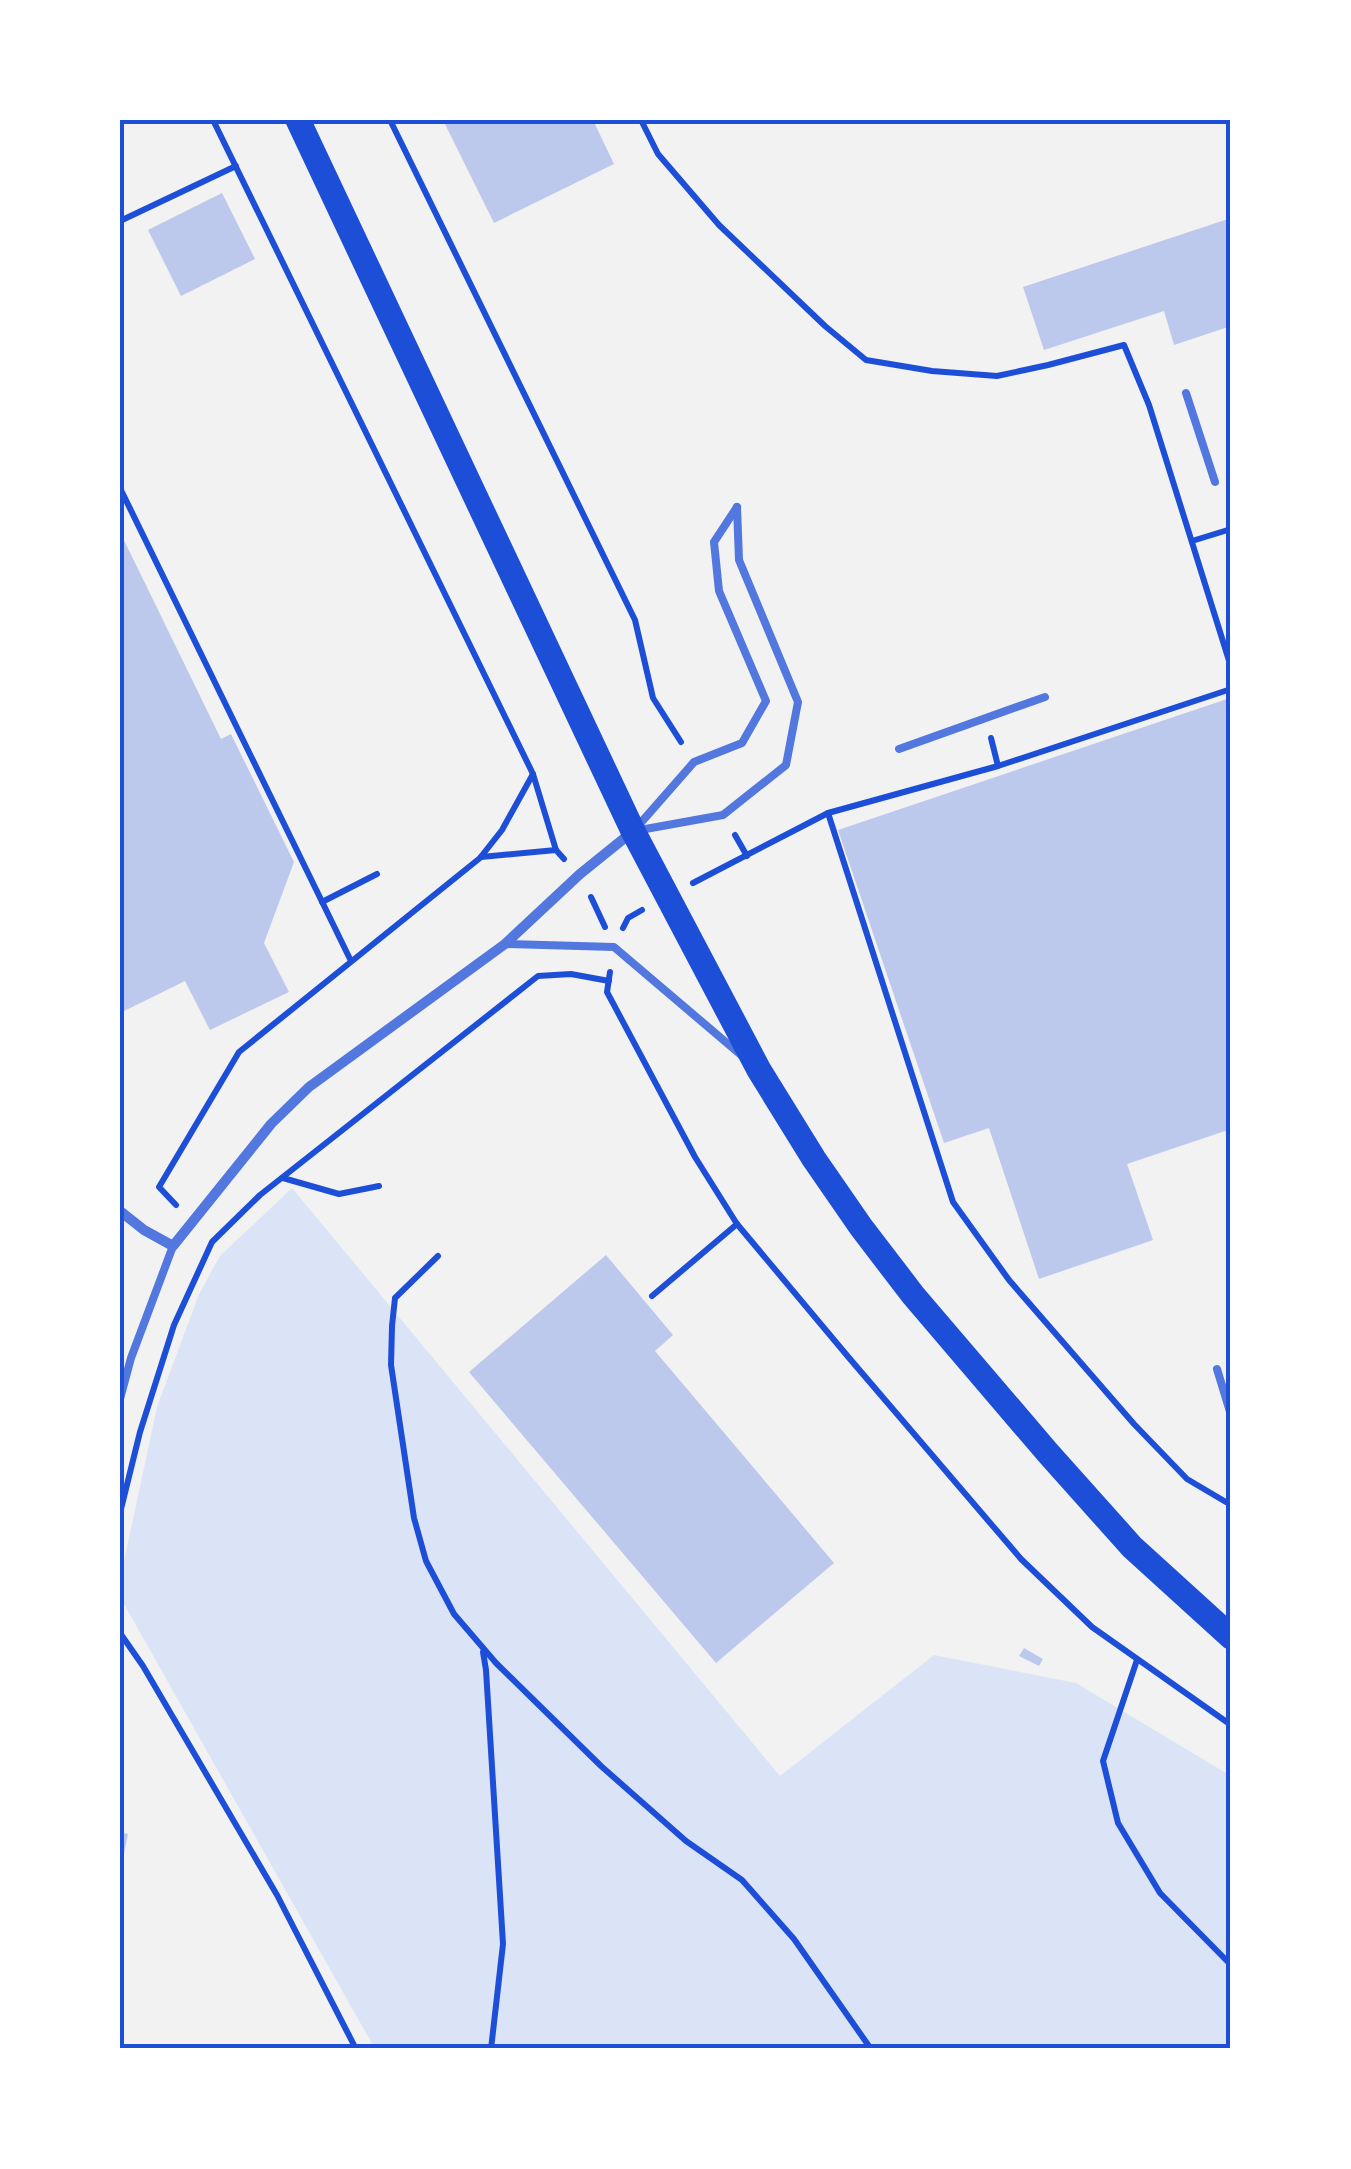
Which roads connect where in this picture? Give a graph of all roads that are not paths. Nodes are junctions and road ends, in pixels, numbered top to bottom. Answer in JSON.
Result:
{"nodes":[{"id":1,"x":298,"y":120,"type":"edge"},
{"id":2,"x":1186,"y":393,"type":"dead end"},
{"id":3,"x":1215,"y":482,"type":"dead end"},
{"id":4,"x":1045,"y":696,"type":"dead end"},
{"id":5,"x":898,"y":749,"type":"dead end"},
{"id":6,"x":633,"y":831,"type":"junction"},
{"id":7,"x":505,"y":944,"type":"junction"},
{"id":8,"x":759,"y":1070,"type":"junction"},
{"id":9,"x":120,"y":1211,"type":"edge"},
{"id":10,"x":173,"y":1246,"type":"junction"},
{"id":11,"x":1217,"y":1369,"type":"dead end"},
{"id":12,"x":120,"y":1399,"type":"edge"},
{"id":13,"x":1231,"y":1415,"type":"edge"},
{"id":14,"x":1231,"y":1636,"type":"edge"}],
"edges":[{"from":1,"to":6,"type":"main road"},
{"from":2,"to":3,"type":"lane"},
{"from":4,"to":5,"type":"lane"},
{"from":6,"to":6,"type":"lane"},
{"from":6,"to":7,"type":"street"},
{"from":6,"to":8,"type":"main road"},
{"from":7,"to":8,"type":"lane"},
{"from":7,"to":10,"type":"street"},
{"from":8,"to":14,"type":"main road"},
{"from":9,"to":10,"type":"street"},
{"from":10,"to":12,"type":"lane"},
{"from":11,"to":13,"type":"lane"}]}
